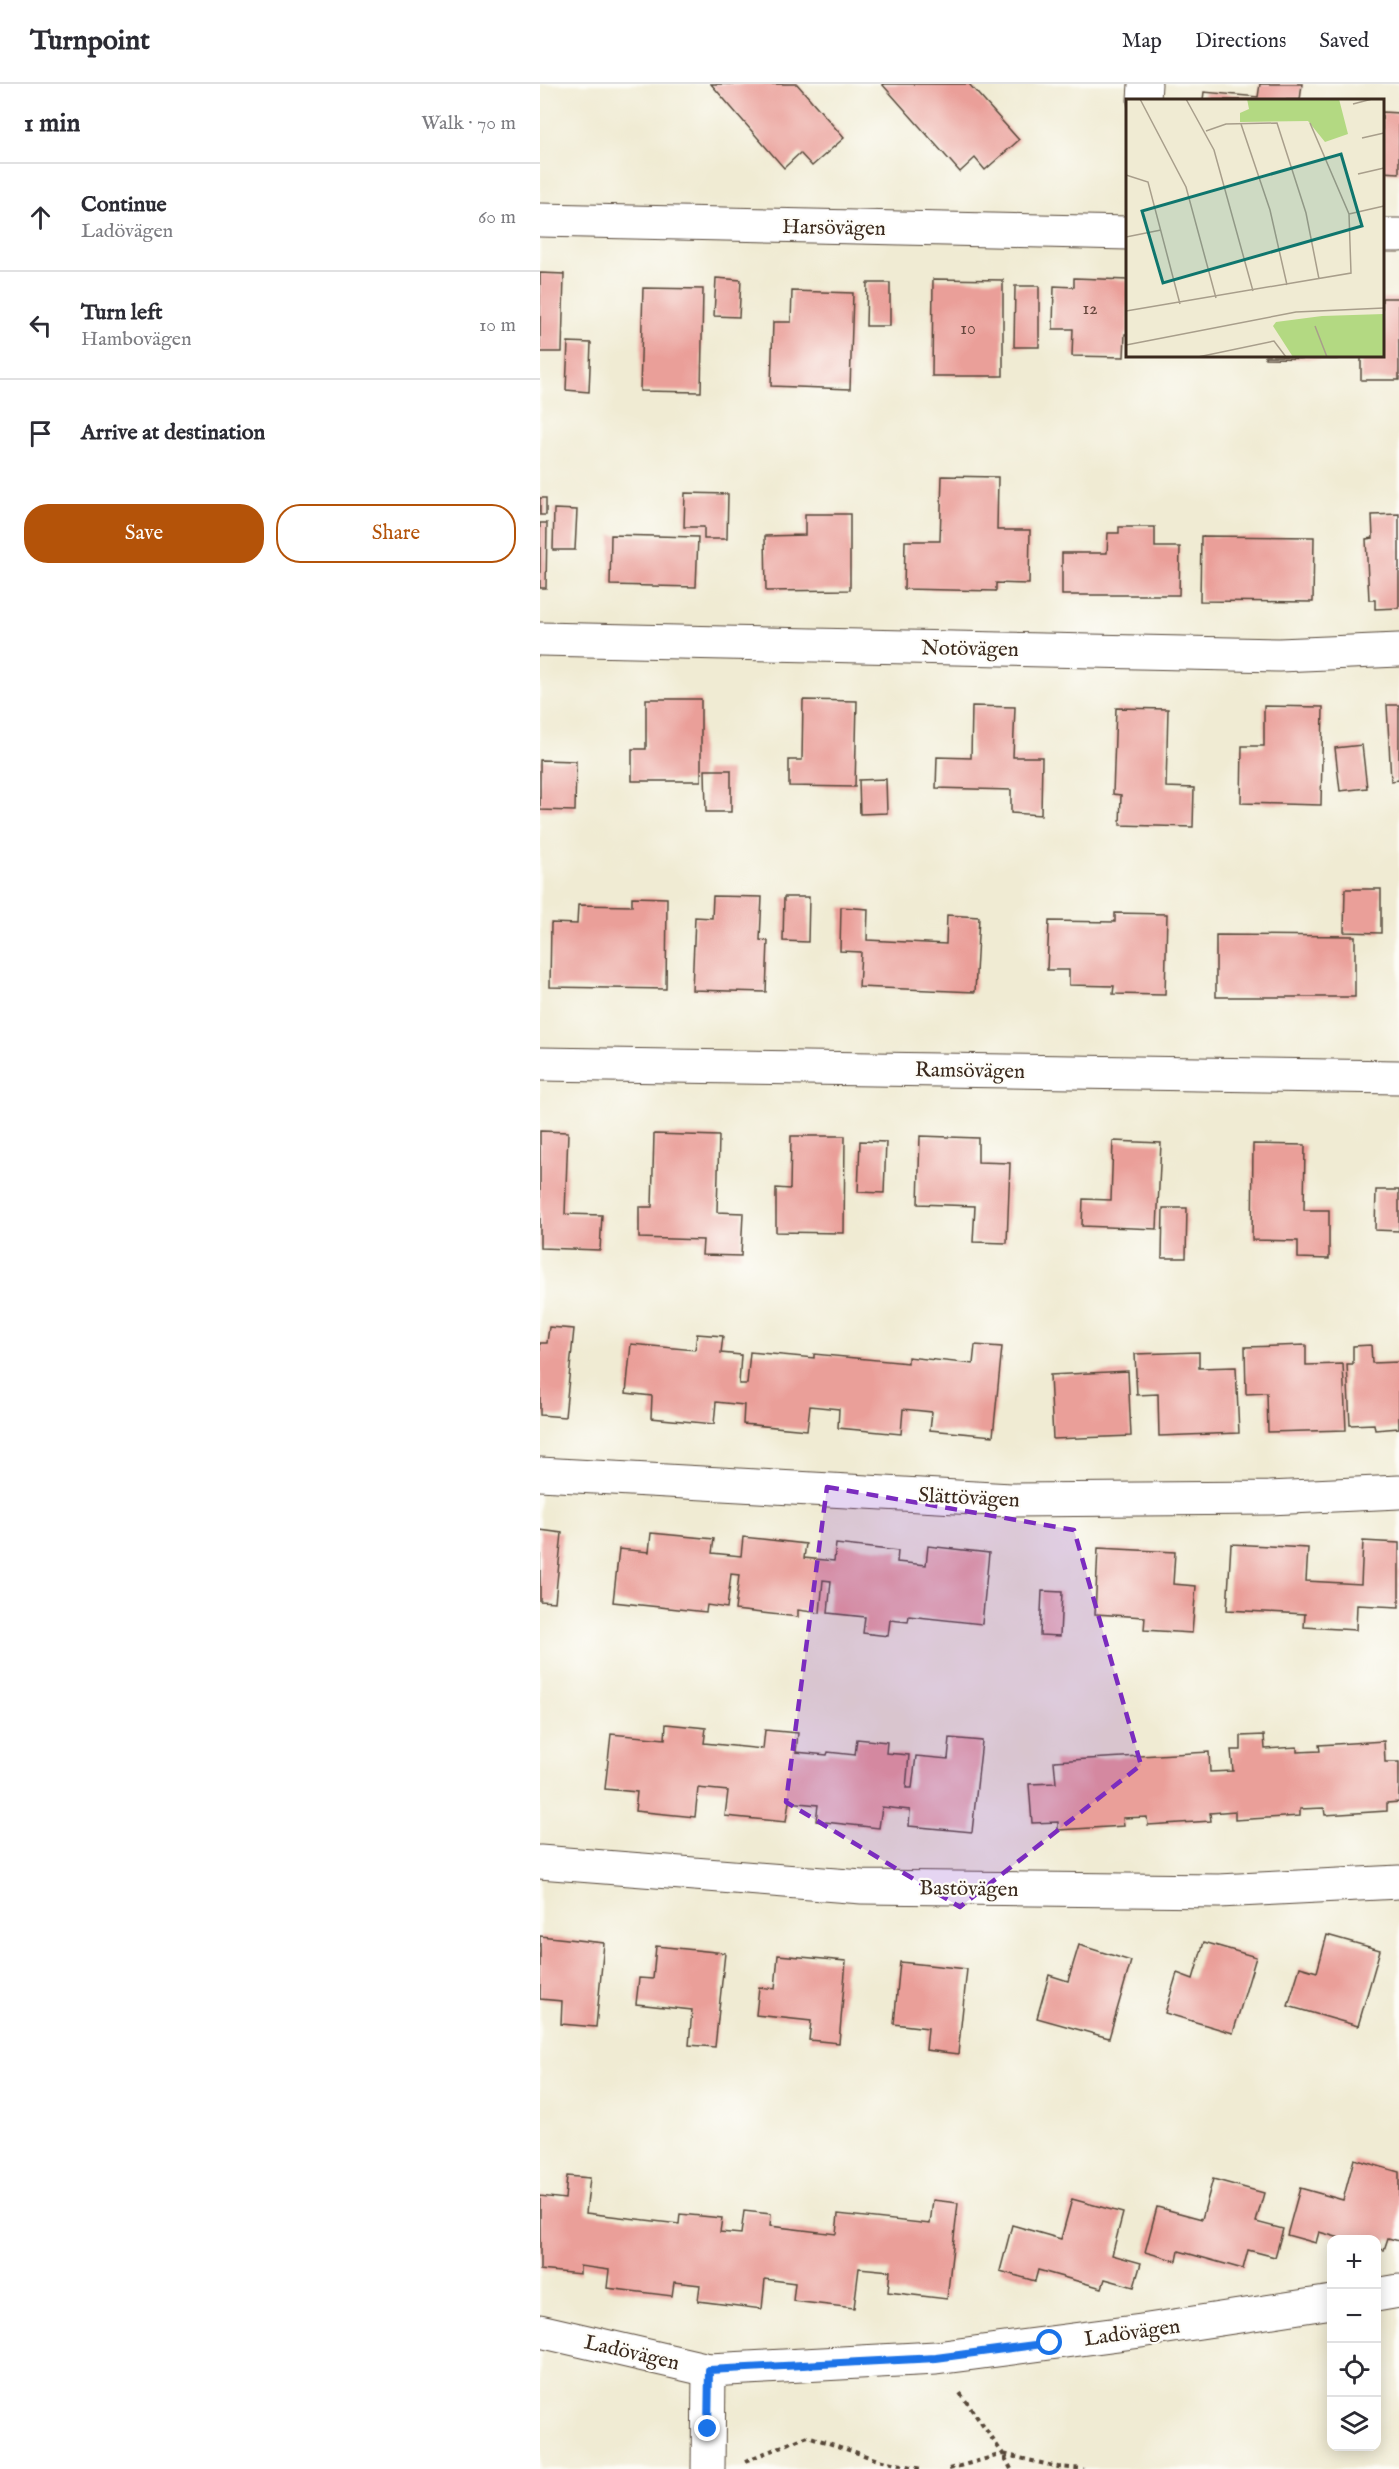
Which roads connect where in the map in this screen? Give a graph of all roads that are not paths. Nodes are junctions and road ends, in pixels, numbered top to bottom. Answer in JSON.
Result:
{"nodes":[{"id":1,"x":1145,"y":84,"type":"edge"},
{"id":2,"x":1143,"y":99,"type":"edge"},
{"id":3,"x":540,"y":220,"type":"edge"},
{"id":4,"x":1126,"y":233,"type":"edge"},
{"id":5,"x":540,"y":639,"type":"edge"},
{"id":6,"x":1399,"y":650,"type":"edge"},
{"id":7,"x":540,"y":1064,"type":"edge"},
{"id":8,"x":1399,"y":1077,"type":"edge"},
{"id":9,"x":540,"y":1474,"type":"edge"},
{"id":10,"x":1399,"y":1492,"type":"edge"},
{"id":11,"x":540,"y":1862,"type":"edge"},
{"id":12,"x":1399,"y":1881,"type":"edge"},
{"id":13,"x":1399,"y":2292,"type":"edge"},
{"id":14,"x":1381,"y":2294,"type":"edge"},
{"id":15,"x":1327,"y":2303,"type":"edge"},
{"id":16,"x":540,"y":2331,"type":"edge"},
{"id":17,"x":709,"y":2370,"type":"junction"},
{"id":18,"x":722,"y":2467,"type":"edge"}],
"edges":[{"from":1,"to":2,"type":"street"},
{"from":3,"to":4,"type":"street","name":"Harsövägen"},
{"from":5,"to":6,"type":"street","name":"Notövägen"},
{"from":7,"to":8,"type":"street","name":"Ramsövägen"},
{"from":9,"to":10,"type":"street","name":"Slättövägen"},
{"from":11,"to":12,"type":"street","name":"Bastövägen"},
{"from":13,"to":14,"type":"street"},
{"from":15,"to":17,"type":"street","name":"Ladövägen"},
{"from":16,"to":17,"type":"street","name":"Ladövägen"},
{"from":17,"to":18,"type":"street"}]}
